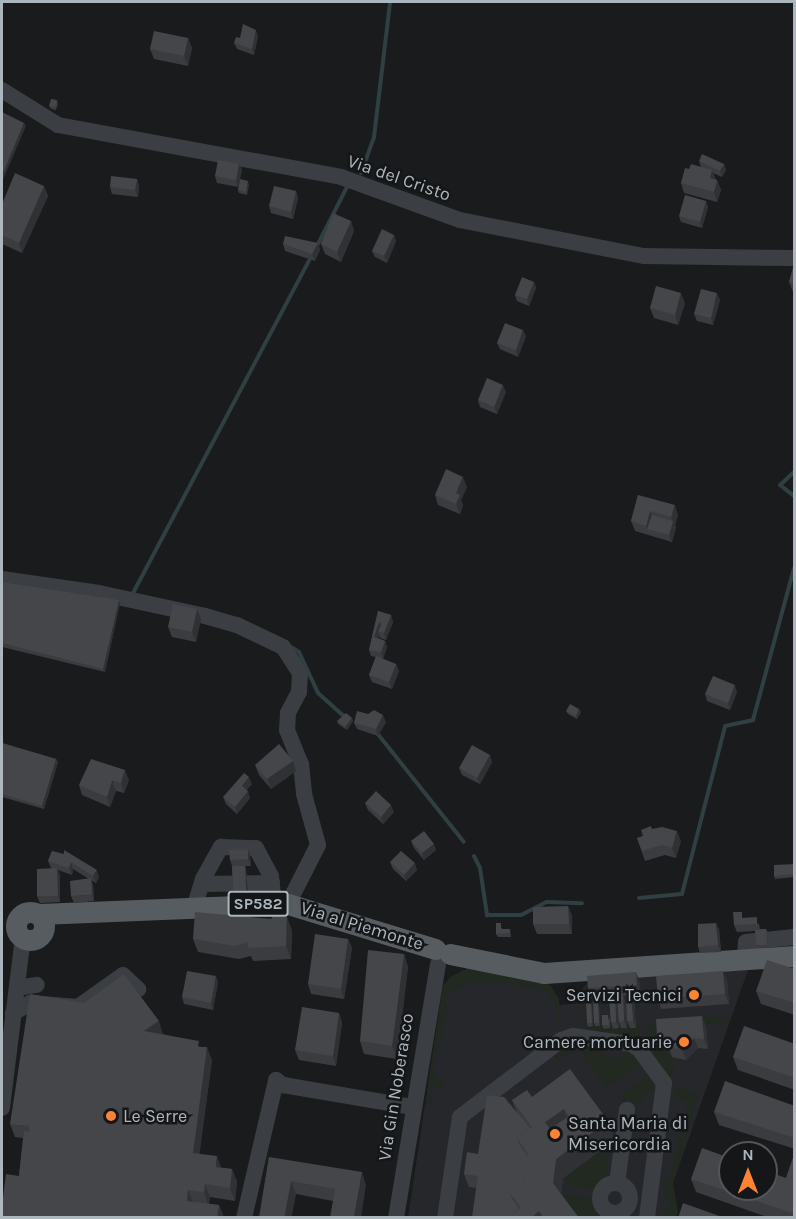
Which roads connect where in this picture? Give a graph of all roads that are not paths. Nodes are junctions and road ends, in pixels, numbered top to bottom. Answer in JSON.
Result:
{"nodes":[{"id":1,"x":2,"y":90,"type":"edge"},
{"id":2,"x":795,"y":258,"type":"edge"},
{"id":3,"x":2,"y":579,"type":"edge"},
{"id":4,"x":202,"y":884,"type":"junction"},
{"id":5,"x":278,"y":897,"type":"junction"},
{"id":6,"x":195,"y":905,"type":"junction"},
{"id":7,"x":22,"y":925,"type":"edge"},
{"id":8,"x":795,"y":937,"type":"edge"},
{"id":9,"x":441,"y":955,"type":"junction"},
{"id":10,"x":795,"y":956,"type":"edge"},
{"id":11,"x":746,"y":960,"type":"junction"},
{"id":12,"x":37,"y":985,"type":"dead end"},
{"id":13,"x":17,"y":988,"type":"junction"},
{"id":14,"x":138,"y":989,"type":"edge"},
{"id":15,"x":13,"y":1013,"type":"junction"},
{"id":16,"x":33,"y":1016,"type":"edge"},
{"id":17,"x":413,"y":1107,"type":"junction"},
{"id":18,"x":2,"y":1108,"type":"edge"},
{"id":19,"x":627,"y":1110,"type":"dead end"},
{"id":20,"x":612,"y":1215,"type":"edge"},
{"id":21,"x":244,"y":1218,"type":"edge"},
{"id":22,"x":396,"y":1218,"type":"edge"},
{"id":23,"x":445,"y":1218,"type":"edge"},
{"id":24,"x":647,"y":1218,"type":"edge"}],
"edges":[{"from":1,"to":2,"type":"street","name":"Via del Cristo"},
{"from":3,"to":5,"type":"street"},
{"from":4,"to":5,"type":"street"},
{"from":4,"to":5,"type":"street"},
{"from":4,"to":6,"type":"street"},
{"from":5,"to":6,"type":"main road","name":"Via al Piemonte","number":"SP582"},
{"from":5,"to":9,"type":"main road","name":"Via al Piemonte","number":"SP582"},
{"from":6,"to":7,"type":"main road","name":"Via al Piemonte","number":"SP582"},
{"from":7,"to":13,"type":"street"},
{"from":8,"to":11,"type":"street"},
{"from":9,"to":11,"type":"main road","name":"Via al Piemonte","number":"SP582"},
{"from":9,"to":17,"type":"street","name":"Via Gin Noberasco"},
{"from":10,"to":11,"type":"main road","name":"Via al Piemonte","number":"SP582"},
{"from":12,"to":13,"type":"street"},
{"from":13,"to":15,"type":"street"},
{"from":14,"to":15,"type":"street"},
{"from":15,"to":16,"type":"street"},
{"from":15,"to":18,"type":"street"},
{"from":17,"to":21,"type":"street"},
{"from":17,"to":22,"type":"street","name":"Via Gin Noberasco"},
{"from":19,"to":20,"type":"street"},
{"from":23,"to":24,"type":"street"}]}
